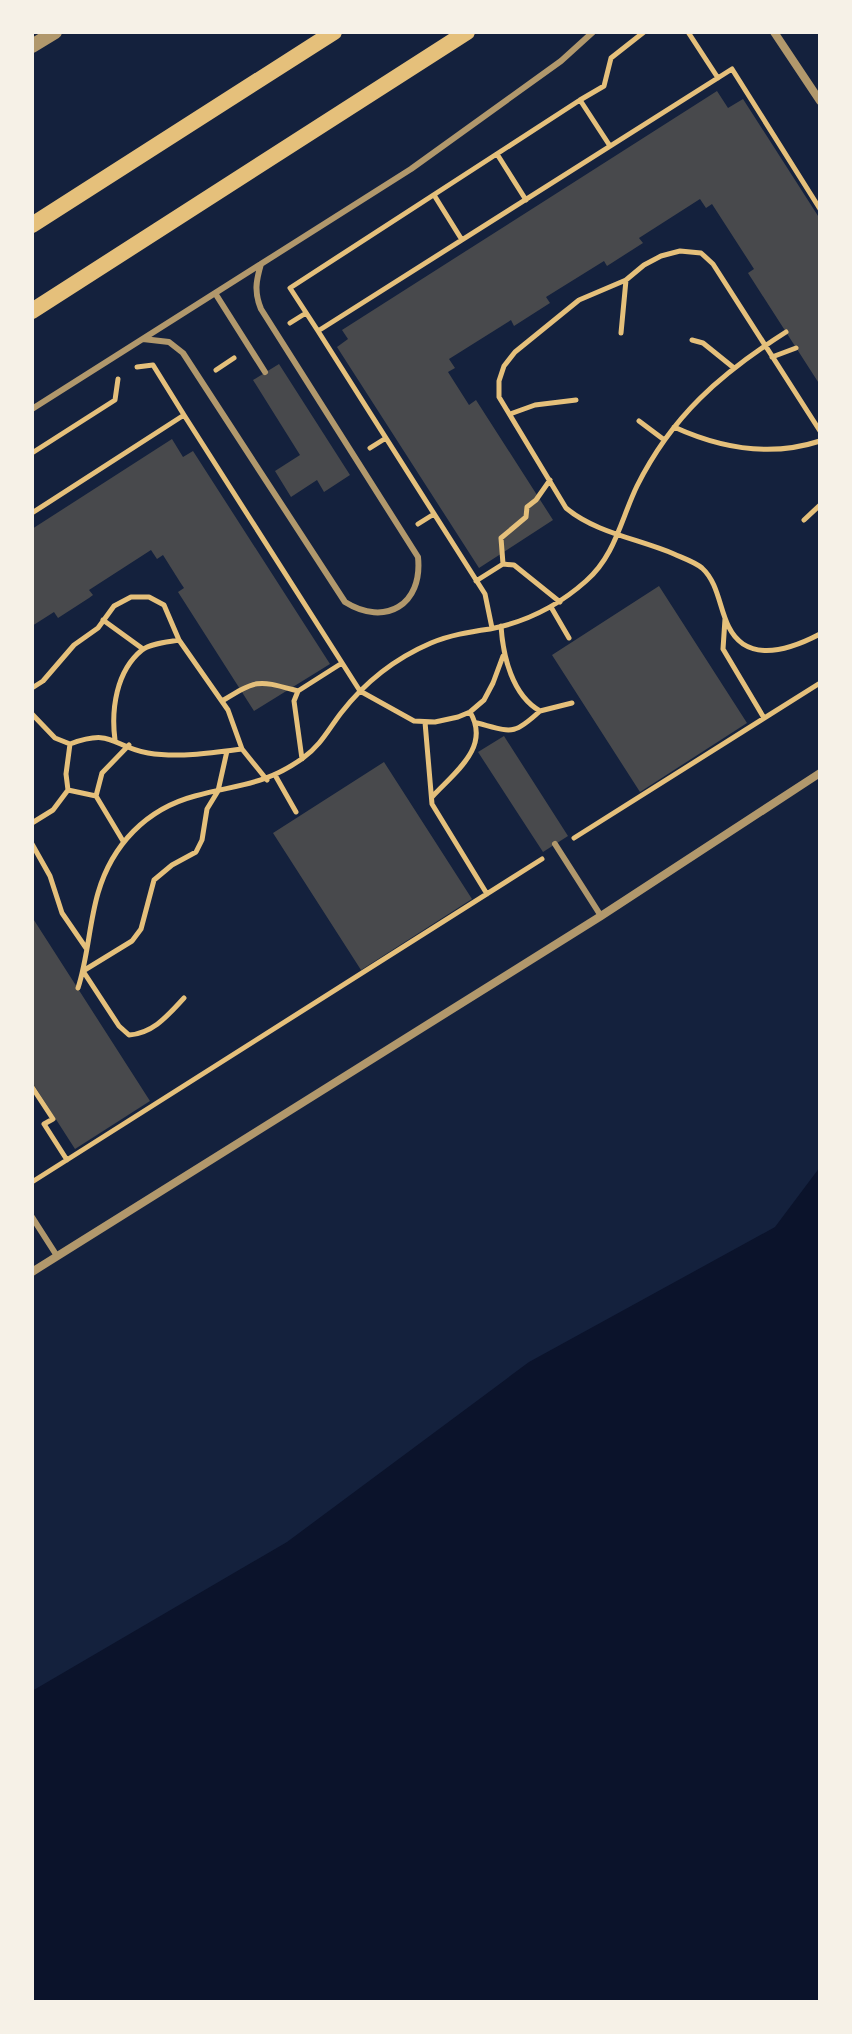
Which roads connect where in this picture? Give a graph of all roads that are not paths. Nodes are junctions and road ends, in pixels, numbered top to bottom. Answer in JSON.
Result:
{"nodes":[{"id":1,"x":55,"y":32,"type":"edge"},
{"id":2,"x":334,"y":32,"type":"edge"},
{"id":3,"x":467,"y":32,"type":"edge"},
{"id":4,"x":593,"y":32,"type":"edge"},
{"id":5,"x":774,"y":32,"type":"edge"},
{"id":6,"x":32,"y":46,"type":"edge"},
{"id":7,"x":820,"y":101,"type":"edge"},
{"id":8,"x":32,"y":225,"type":"edge"},
{"id":9,"x":261,"y":264,"type":"junction"},
{"id":10,"x":215,"y":293,"type":"junction"},
{"id":11,"x":32,"y":311,"type":"edge"},
{"id":12,"x":143,"y":339,"type":"junction"},
{"id":13,"x":265,"y":372,"type":"dead end"},
{"id":14,"x":32,"y":409,"type":"edge"},
{"id":15,"x":820,"y":773,"type":"edge"},
{"id":16,"x":556,"y":846,"type":"road end"},
{"id":17,"x":601,"y":916,"type":"junction"},
{"id":18,"x":32,"y":1217,"type":"edge"},
{"id":19,"x":57,"y":1256,"type":"junction"},
{"id":20,"x":32,"y":1272,"type":"edge"}],
"edges":[{"from":1,"to":6,"type":"street"},
{"from":2,"to":8,"type":"main road"},
{"from":3,"to":11,"type":"main road"},
{"from":4,"to":9,"type":"lane"},
{"from":5,"to":7,"type":"street"},
{"from":9,"to":10,"type":"lane"},
{"from":9,"to":12,"type":"lane"},
{"from":10,"to":12,"type":"lane"},
{"from":10,"to":13,"type":"lane"},
{"from":12,"to":14,"type":"lane"},
{"from":15,"to":17,"type":"street"},
{"from":16,"to":17,"type":"lane"},
{"from":17,"to":19,"type":"street"},
{"from":18,"to":19,"type":"lane"},
{"from":19,"to":20,"type":"street"}]}
